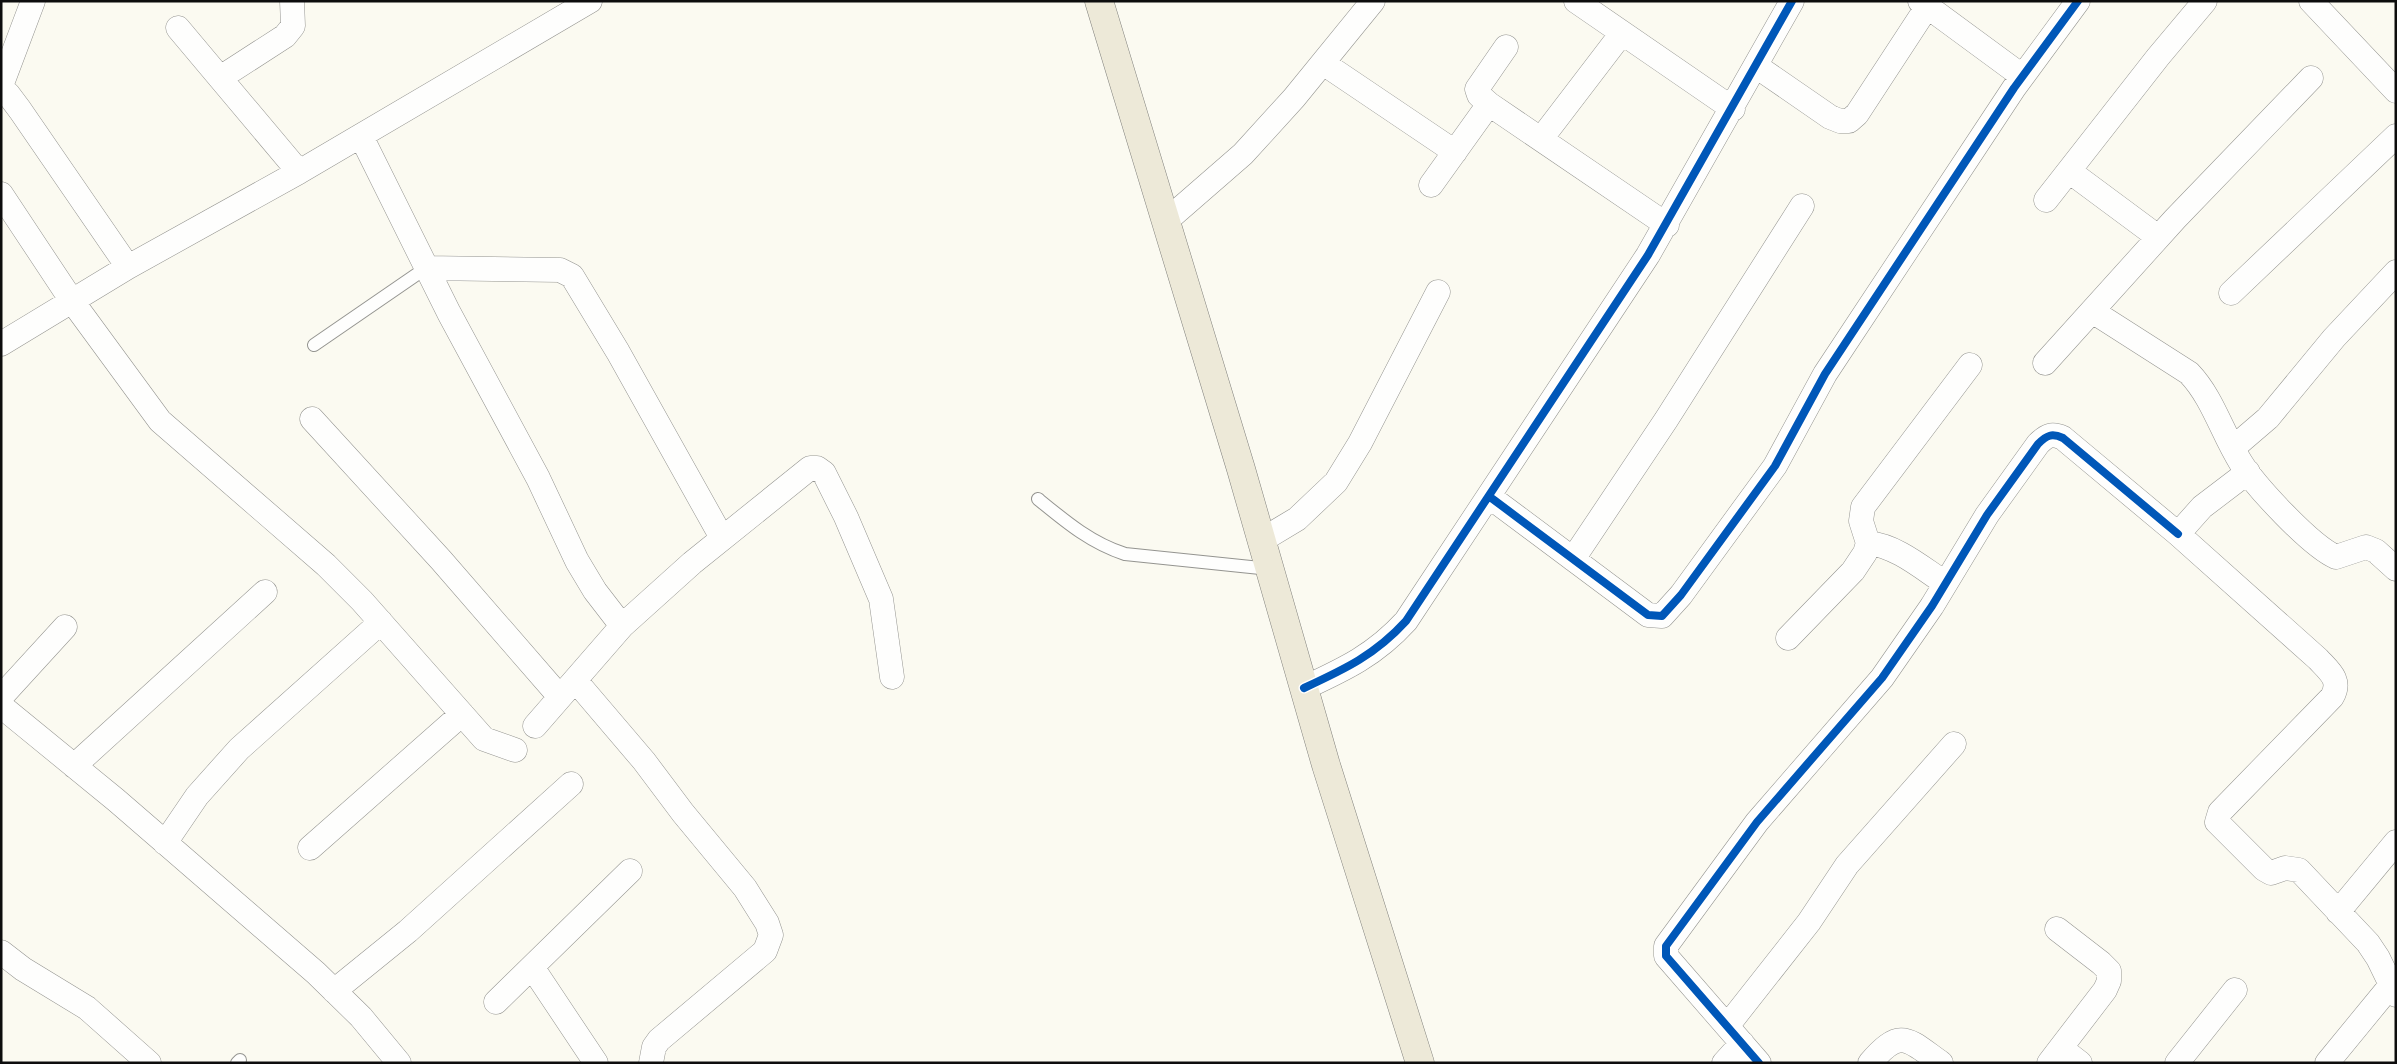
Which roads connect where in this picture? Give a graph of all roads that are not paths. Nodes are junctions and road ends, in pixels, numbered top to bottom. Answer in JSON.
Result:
{"nodes":[{"id":1,"x":33,"y":1,"type":"edge"},
{"id":2,"x":292,"y":1,"type":"edge"},
{"id":3,"x":590,"y":1,"type":"edge"},
{"id":4,"x":1099,"y":1,"type":"edge"},
{"id":5,"x":1373,"y":1,"type":"edge"},
{"id":6,"x":1576,"y":1,"type":"edge"},
{"id":7,"x":1792,"y":1,"type":"edge"},
{"id":8,"x":2078,"y":1,"type":"edge"},
{"id":9,"x":2205,"y":1,"type":"edge"},
{"id":10,"x":2311,"y":1,"type":"edge"},
{"id":11,"x":1924,"y":4,"type":"edge"},
{"id":12,"x":178,"y":28,"type":"dead end"},
{"id":13,"x":1622,"y":32,"type":"junction"},
{"id":14,"x":1506,"y":47,"type":"dead end"},
{"id":15,"x":1323,"y":63,"type":"junction"},
{"id":16,"x":1756,"y":66,"type":"junction"},
{"id":17,"x":2022,"y":76,"type":"junction"},
{"id":18,"x":220,"y":78,"type":"junction"},
{"id":19,"x":2312,"y":78,"type":"dead end"},
{"id":20,"x":1,"y":86,"type":"edge"},
{"id":21,"x":1,"y":90,"type":"edge"},
{"id":22,"x":2396,"y":91,"type":"edge"},
{"id":23,"x":1489,"y":104,"type":"junction"},
{"id":24,"x":1733,"y":108,"type":"junction"},
{"id":25,"x":361,"y":136,"type":"junction"},
{"id":26,"x":2396,"y":136,"type":"edge"},
{"id":27,"x":1541,"y":139,"type":"junction"},
{"id":28,"x":1455,"y":152,"type":"junction"},
{"id":29,"x":2069,"y":171,"type":"junction"},
{"id":30,"x":299,"y":172,"type":"junction"},
{"id":31,"x":1431,"y":185,"type":"dead end"},
{"id":32,"x":1,"y":194,"type":"edge"},
{"id":33,"x":2046,"y":200,"type":"dead end"},
{"id":34,"x":1802,"y":206,"type":"dead end"},
{"id":35,"x":1166,"y":221,"type":"junction"},
{"id":36,"x":1667,"y":225,"type":"junction"},
{"id":37,"x":2158,"y":238,"type":"junction"},
{"id":38,"x":128,"y":267,"type":"junction"},
{"id":39,"x":426,"y":268,"type":"junction"},
{"id":40,"x":2396,"y":272,"type":"edge"},
{"id":41,"x":1438,"y":292,"type":"dead end"},
{"id":42,"x":2231,"y":293,"type":"dead end"},
{"id":43,"x":72,"y":301,"type":"junction"},
{"id":44,"x":2092,"y":311,"type":"junction"},
{"id":45,"x":1,"y":344,"type":"edge"},
{"id":46,"x":314,"y":344,"type":"dead end"},
{"id":47,"x":2045,"y":363,"type":"dead end"},
{"id":48,"x":1970,"y":366,"type":"dead end"},
{"id":49,"x":312,"y":418,"type":"dead end"},
{"id":50,"x":2233,"y":448,"type":"junction"},
{"id":51,"x":2248,"y":472,"type":"junction"},
{"id":52,"x":1490,"y":497,"type":"junction"},
{"id":53,"x":1038,"y":499,"type":"dead end"},
{"id":54,"x":2178,"y":534,"type":"junction"},
{"id":55,"x":722,"y":538,"type":"junction"},
{"id":56,"x":1262,"y":540,"type":"junction"},
{"id":57,"x":1868,"y":543,"type":"junction"},
{"id":58,"x":1573,"y":559,"type":"junction"},
{"id":59,"x":1270,"y":568,"type":"junction"},
{"id":60,"x":2396,"y":569,"type":"edge"},
{"id":61,"x":1945,"y":583,"type":"junction"},
{"id":62,"x":264,"y":592,"type":"dead end"},
{"id":63,"x":381,"y":622,"type":"junction"},
{"id":64,"x":622,"y":626,"type":"junction"},
{"id":65,"x":65,"y":627,"type":"dead end"},
{"id":66,"x":1788,"y":638,"type":"dead end"},
{"id":67,"x":892,"y":677,"type":"dead end"},
{"id":68,"x":567,"y":688,"type":"junction"},
{"id":69,"x":1304,"y":688,"type":"junction"},
{"id":70,"x":1,"y":698,"type":"edge"},
{"id":71,"x":1,"y":706,"type":"edge"},
{"id":72,"x":462,"y":714,"type":"junction"},
{"id":73,"x":535,"y":726,"type":"dead end"},
{"id":74,"x":1954,"y":744,"type":"dead end"},
{"id":75,"x":515,"y":750,"type":"dead end"},
{"id":76,"x":74,"y":766,"type":"junction"},
{"id":77,"x":571,"y":784,"type":"dead end"},
{"id":78,"x":2396,"y":842,"type":"edge"},
{"id":79,"x":165,"y":843,"type":"junction"},
{"id":80,"x":310,"y":848,"type":"dead end"},
{"id":81,"x":630,"y":871,"type":"dead end"},
{"id":82,"x":2338,"y":912,"type":"junction"},
{"id":83,"x":2057,"y":929,"type":"dead end"},
{"id":84,"x":1,"y":952,"type":"edge"},
{"id":85,"x":532,"y":967,"type":"junction"},
{"id":86,"x":2235,"y":990,"type":"dead end"},
{"id":87,"x":2393,"y":990,"type":"edge"},
{"id":88,"x":334,"y":991,"type":"junction"},
{"id":89,"x":496,"y":1002,"type":"dead end"},
{"id":90,"x":1735,"y":1034,"type":"junction"},
{"id":91,"x":2064,"y":1058,"type":"edge"},
{"id":92,"x":1419,"y":1062,"type":"edge"},
{"id":93,"x":149,"y":1063,"type":"edge"},
{"id":94,"x":398,"y":1063,"type":"edge"},
{"id":95,"x":596,"y":1063,"type":"edge"},
{"id":96,"x":651,"y":1063,"type":"edge"},
{"id":97,"x":1724,"y":1063,"type":"edge"},
{"id":98,"x":1760,"y":1063,"type":"edge"},
{"id":99,"x":1870,"y":1063,"type":"edge"},
{"id":100,"x":1941,"y":1063,"type":"edge"},
{"id":101,"x":2177,"y":1063,"type":"edge"},
{"id":102,"x":2327,"y":1063,"type":"edge"}],
"edges":[{"from":1,"to":20,"type":"street"},
{"from":2,"to":18,"type":"street"},
{"from":3,"to":25,"type":"street"},
{"from":4,"to":35,"type":"main road"},
{"from":5,"to":15,"type":"street"},
{"from":6,"to":13,"type":"street"},
{"from":7,"to":16,"type":"street"},
{"from":8,"to":17,"type":"street"},
{"from":9,"to":29,"type":"street"},
{"from":10,"to":22,"type":"street"},
{"from":11,"to":16,"type":"street"},
{"from":11,"to":17,"type":"street"},
{"from":12,"to":18,"type":"street"},
{"from":13,"to":24,"type":"street"},
{"from":13,"to":27,"type":"street"},
{"from":14,"to":23,"type":"street"},
{"from":15,"to":28,"type":"street"},
{"from":15,"to":35,"type":"street"},
{"from":16,"to":24,"type":"street"},
{"from":17,"to":58,"type":"street"},
{"from":18,"to":30,"type":"street"},
{"from":19,"to":37,"type":"street"},
{"from":21,"to":38,"type":"street"},
{"from":23,"to":27,"type":"street"},
{"from":23,"to":28,"type":"street"},
{"from":24,"to":36,"type":"street"},
{"from":25,"to":30,"type":"street"},
{"from":25,"to":39,"type":"street"},
{"from":26,"to":42,"type":"street"},
{"from":27,"to":36,"type":"street"},
{"from":28,"to":31,"type":"street"},
{"from":29,"to":33,"type":"street"},
{"from":29,"to":37,"type":"street"},
{"from":30,"to":38,"type":"street"},
{"from":32,"to":43,"type":"street"},
{"from":34,"to":58,"type":"street"},
{"from":35,"to":56,"type":"main road"},
{"from":36,"to":52,"type":"street"},
{"from":37,"to":44,"type":"street"},
{"from":38,"to":43,"type":"street"},
{"from":39,"to":46,"type":"lane"},
{"from":39,"to":55,"type":"street"},
{"from":39,"to":64,"type":"street"},
{"from":40,"to":50,"type":"street"},
{"from":41,"to":56,"type":"street"},
{"from":43,"to":45,"type":"street"},
{"from":43,"to":63,"type":"street"},
{"from":44,"to":47,"type":"street"},
{"from":44,"to":50,"type":"street"},
{"from":48,"to":57,"type":"street"},
{"from":49,"to":68,"type":"street"},
{"from":50,"to":51,"type":"street"},
{"from":51,"to":54,"type":"street"},
{"from":51,"to":60,"type":"street"},
{"from":52,"to":58,"type":"street"},
{"from":52,"to":69,"type":"street"},
{"from":53,"to":59,"type":"lane"},
{"from":54,"to":61,"type":"street"},
{"from":54,"to":82,"type":"street"},
{"from":55,"to":64,"type":"street"},
{"from":55,"to":67,"type":"street"},
{"from":56,"to":59,"type":"main road"},
{"from":57,"to":61,"type":"street"},
{"from":57,"to":66,"type":"street"},
{"from":59,"to":69,"type":"main road"},
{"from":61,"to":90,"type":"street"},
{"from":62,"to":76,"type":"street"},
{"from":63,"to":72,"type":"street"},
{"from":63,"to":79,"type":"street"},
{"from":64,"to":68,"type":"street"},
{"from":65,"to":70,"type":"street"},
{"from":68,"to":73,"type":"street"},
{"from":68,"to":96,"type":"street"},
{"from":69,"to":92,"type":"main road"},
{"from":71,"to":76,"type":"street"},
{"from":72,"to":75,"type":"street"},
{"from":72,"to":80,"type":"street"},
{"from":74,"to":90,"type":"street"},
{"from":76,"to":79,"type":"street"},
{"from":77,"to":88,"type":"street"},
{"from":78,"to":82,"type":"street"},
{"from":79,"to":88,"type":"street"},
{"from":81,"to":85,"type":"street"},
{"from":82,"to":87,"type":"street"},
{"from":83,"to":91,"type":"street"},
{"from":84,"to":93,"type":"street"},
{"from":85,"to":89,"type":"street"},
{"from":85,"to":95,"type":"street"},
{"from":86,"to":101,"type":"street"},
{"from":87,"to":102,"type":"street"},
{"from":88,"to":94,"type":"street"},
{"from":90,"to":97,"type":"street"},
{"from":90,"to":98,"type":"street"},
{"from":99,"to":100,"type":"street"}]}
